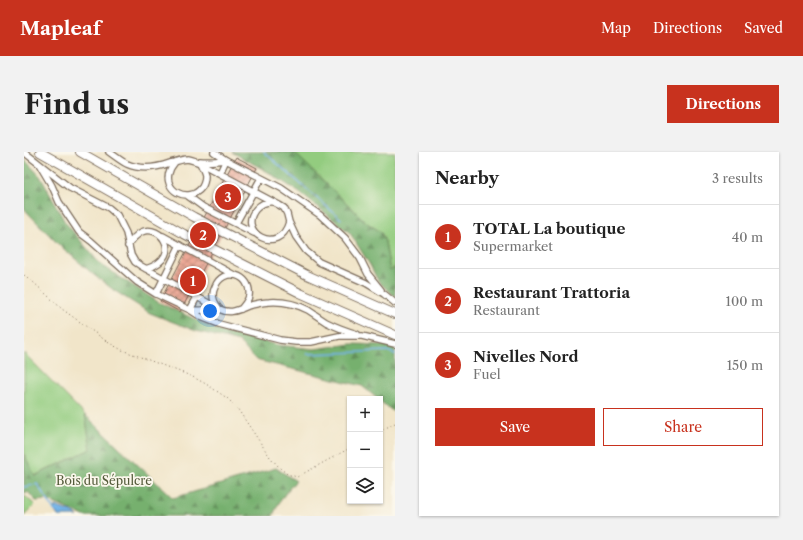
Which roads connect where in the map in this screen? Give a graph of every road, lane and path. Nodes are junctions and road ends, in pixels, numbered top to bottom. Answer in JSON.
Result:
{"nodes":[{"id":1,"x":24,"y":152,"type":"edge"},
{"id":2,"x":40,"y":152,"type":"edge"},
{"id":3,"x":80,"y":152,"type":"edge"},
{"id":4,"x":109,"y":152,"type":"edge"},
{"id":5,"x":214,"y":152,"type":"edge"},
{"id":6,"x":193,"y":160,"type":"junction"},
{"id":7,"x":226,"y":160,"type":"junction"},
{"id":8,"x":175,"y":162,"type":"junction"},
{"id":9,"x":200,"y":163,"type":"junction"},
{"id":10,"x":39,"y":164,"type":"junction"},
{"id":11,"x":220,"y":173,"type":"junction"},
{"id":12,"x":261,"y":178,"type":"junction"},
{"id":13,"x":254,"y":191,"type":"junction"},
{"id":14,"x":188,"y":196,"type":"junction"},
{"id":15,"x":273,"y":202,"type":"junction"},
{"id":16,"x":289,"y":222,"type":"junction"},
{"id":17,"x":236,"y":223,"type":"junction"},
{"id":18,"x":254,"y":232,"type":"junction"},
{"id":19,"x":160,"y":234,"type":"junction"},
{"id":20,"x":180,"y":245,"type":"junction"},
{"id":21,"x":128,"y":246,"type":"junction"},
{"id":22,"x":146,"y":269,"type":"junction"},
{"id":23,"x":24,"y":275,"type":"edge"},
{"id":24,"x":235,"y":275,"type":"junction"},
{"id":25,"x":163,"y":278,"type":"junction"},
{"id":26,"x":156,"y":294,"type":"junction"},
{"id":27,"x":384,"y":294,"type":"junction"},
{"id":28,"x":197,"y":297,"type":"junction"},
{"id":29,"x":395,"y":302,"type":"edge"},
{"id":30,"x":241,"y":309,"type":"junction"},
{"id":31,"x":190,"y":310,"type":"junction"},
{"id":32,"x":221,"y":310,"type":"junction"},
{"id":33,"x":395,"y":314,"type":"edge"},
{"id":34,"x":395,"y":335,"type":"edge"},
{"id":35,"x":362,"y":336,"type":"junction"},
{"id":36,"x":395,"y":344,"type":"edge"},
{"id":37,"x":395,"y":423,"type":"edge"},
{"id":38,"x":383,"y":429,"type":"edge"},
{"id":39,"x":347,"y":450,"type":"edge"}],
"edges":[{"from":1,"to":10,"type":"lane"},
{"from":2,"to":34,"type":"highway"},
{"from":3,"to":33,"type":"highway"},
{"from":4,"to":8,"type":"lane"},
{"from":5,"to":7,"type":"lane"},
{"from":6,"to":7,"type":"lane"},
{"from":6,"to":8,"type":"lane"},
{"from":6,"to":9,"type":"lane"},
{"from":7,"to":11,"type":"lane"},
{"from":7,"to":12,"type":"lane"},
{"from":8,"to":14,"type":"lane"},
{"from":9,"to":11,"type":"lane"},
{"from":9,"to":14,"type":"lane"},
{"from":10,"to":21,"type":"lane"},
{"from":10,"to":26,"type":"lane"},
{"from":11,"to":13,"type":"lane"},
{"from":12,"to":13,"type":"lane"},
{"from":12,"to":27,"type":"lane"},
{"from":13,"to":15,"type":"lane"},
{"from":13,"to":17,"type":"lane"},
{"from":14,"to":17,"type":"lane"},
{"from":15,"to":16,"type":"lane"},
{"from":15,"to":18,"type":"lane"},
{"from":16,"to":18,"type":"lane"},
{"from":16,"to":27,"type":"lane"},
{"from":17,"to":18,"type":"lane"},
{"from":19,"to":20,"type":"lane"},
{"from":19,"to":21,"type":"lane"},
{"from":19,"to":22,"type":"lane"},
{"from":20,"to":24,"type":"lane"},
{"from":20,"to":25,"type":"lane"},
{"from":21,"to":22,"type":"lane"},
{"from":22,"to":25,"type":"lane"},
{"from":23,"to":39,"type":"path"},
{"from":24,"to":30,"type":"lane"},
{"from":24,"to":32,"type":"lane"},
{"from":25,"to":26,"type":"lane"},
{"from":25,"to":28,"type":"lane"},
{"from":26,"to":31,"type":"lane"},
{"from":27,"to":29,"type":"lane"},
{"from":28,"to":31,"type":"lane"},
{"from":28,"to":32,"type":"lane"},
{"from":30,"to":32,"type":"lane"},
{"from":30,"to":35,"type":"lane"},
{"from":31,"to":32,"type":"lane"},
{"from":31,"to":35,"type":"lane"},
{"from":35,"to":36,"type":"lane"},
{"from":37,"to":38,"type":"path"}]}
